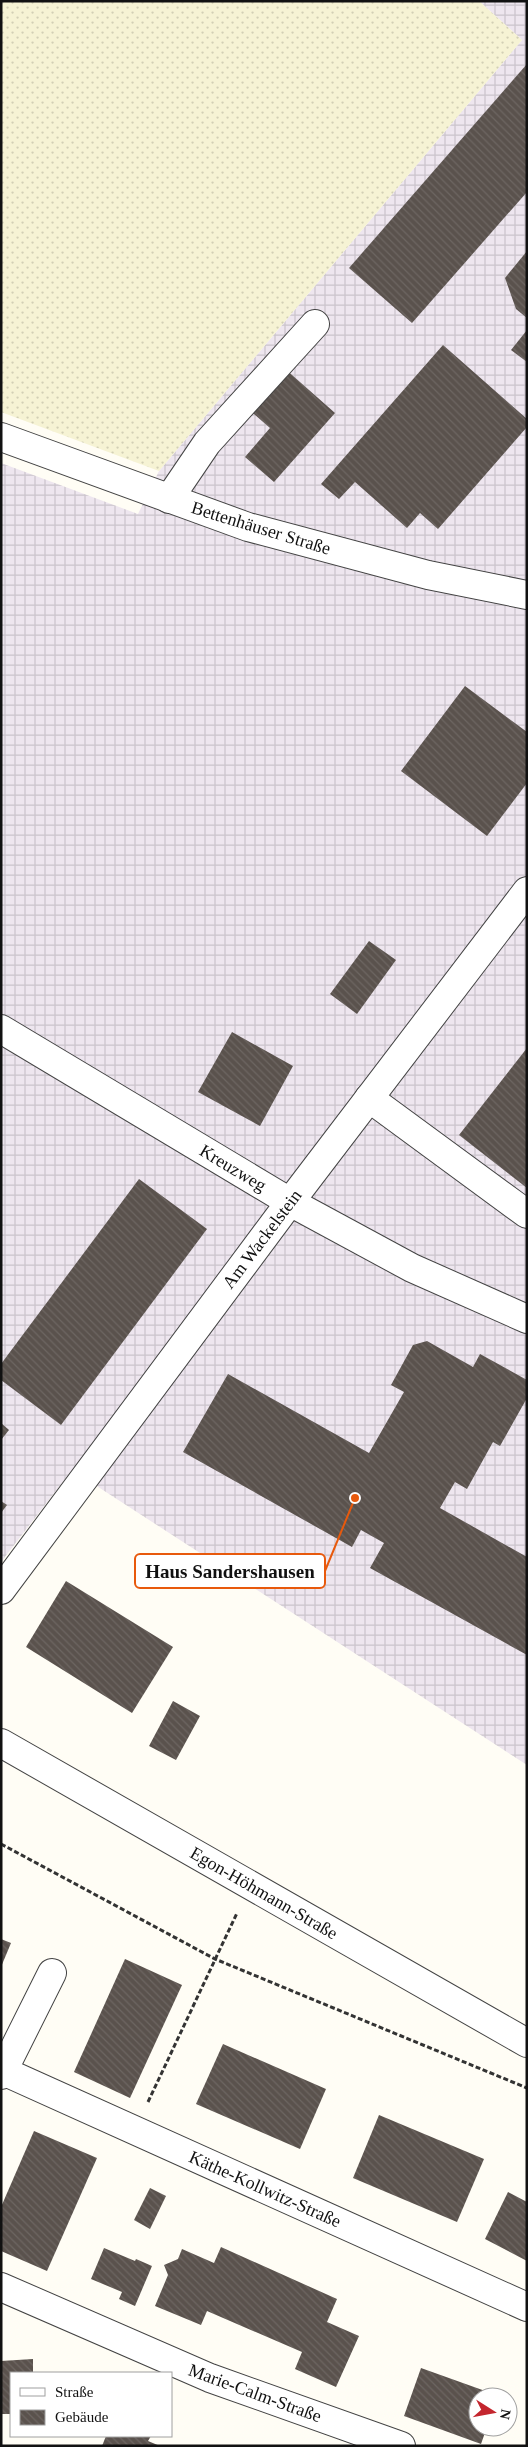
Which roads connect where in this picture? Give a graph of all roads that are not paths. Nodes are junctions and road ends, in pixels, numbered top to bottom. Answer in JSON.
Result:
{"nodes":[{"id":1,"x":315,"y":324,"type":"dead end"},
{"id":2,"x":1,"y":437,"type":"edge"},
{"id":3,"x":170,"y":499,"type":"junction"},
{"id":4,"x":527,"y":595,"type":"edge"},
{"id":5,"x":527,"y":891,"type":"edge"},
{"id":6,"x":1,"y":1029,"type":"edge"},
{"id":7,"x":369,"y":1098,"type":"junction"},
{"id":8,"x":290,"y":1202,"type":"junction"},
{"id":9,"x":527,"y":1214,"type":"edge"},
{"id":10,"x":527,"y":1319,"type":"edge"},
{"id":11,"x":1,"y":1590,"type":"edge"},
{"id":12,"x":1,"y":1744,"type":"edge"},
{"id":13,"x":52,"y":1973,"type":"dead end"},
{"id":14,"x":527,"y":2043,"type":"edge"},
{"id":15,"x":2,"y":2073,"type":"edge"},
{"id":16,"x":1,"y":2286,"type":"edge"},
{"id":17,"x":527,"y":2307,"type":"edge"},
{"id":18,"x":401,"y":2446,"type":"edge"}],
"edges":[{"from":1,"to":3,"type":"street"},
{"from":2,"to":3,"type":"street","name":"Bettenhäuser Straße"},
{"from":3,"to":4,"type":"street","name":"Bettenhäuser Straße"},
{"from":5,"to":7,"type":"street","name":"Am Wackelstein"},
{"from":6,"to":8,"type":"street","name":"Kreuzweg"},
{"from":7,"to":8,"type":"street","name":"Am Wackelstein"},
{"from":7,"to":9,"type":"street"},
{"from":8,"to":10,"type":"street","name":"Kreuzweg"},
{"from":8,"to":11,"type":"street","name":"Am Wackelstein"},
{"from":12,"to":14,"type":"street","name":"Egon-Höhmann-Straße"},
{"from":13,"to":15,"type":"street","name":"Käthe-Kollwitz-Straße"},
{"from":15,"to":17,"type":"street","name":"Käthe-Kollwitz-Straße"},
{"from":16,"to":18,"type":"street","name":"Marie-Calm-Straße"}]}
